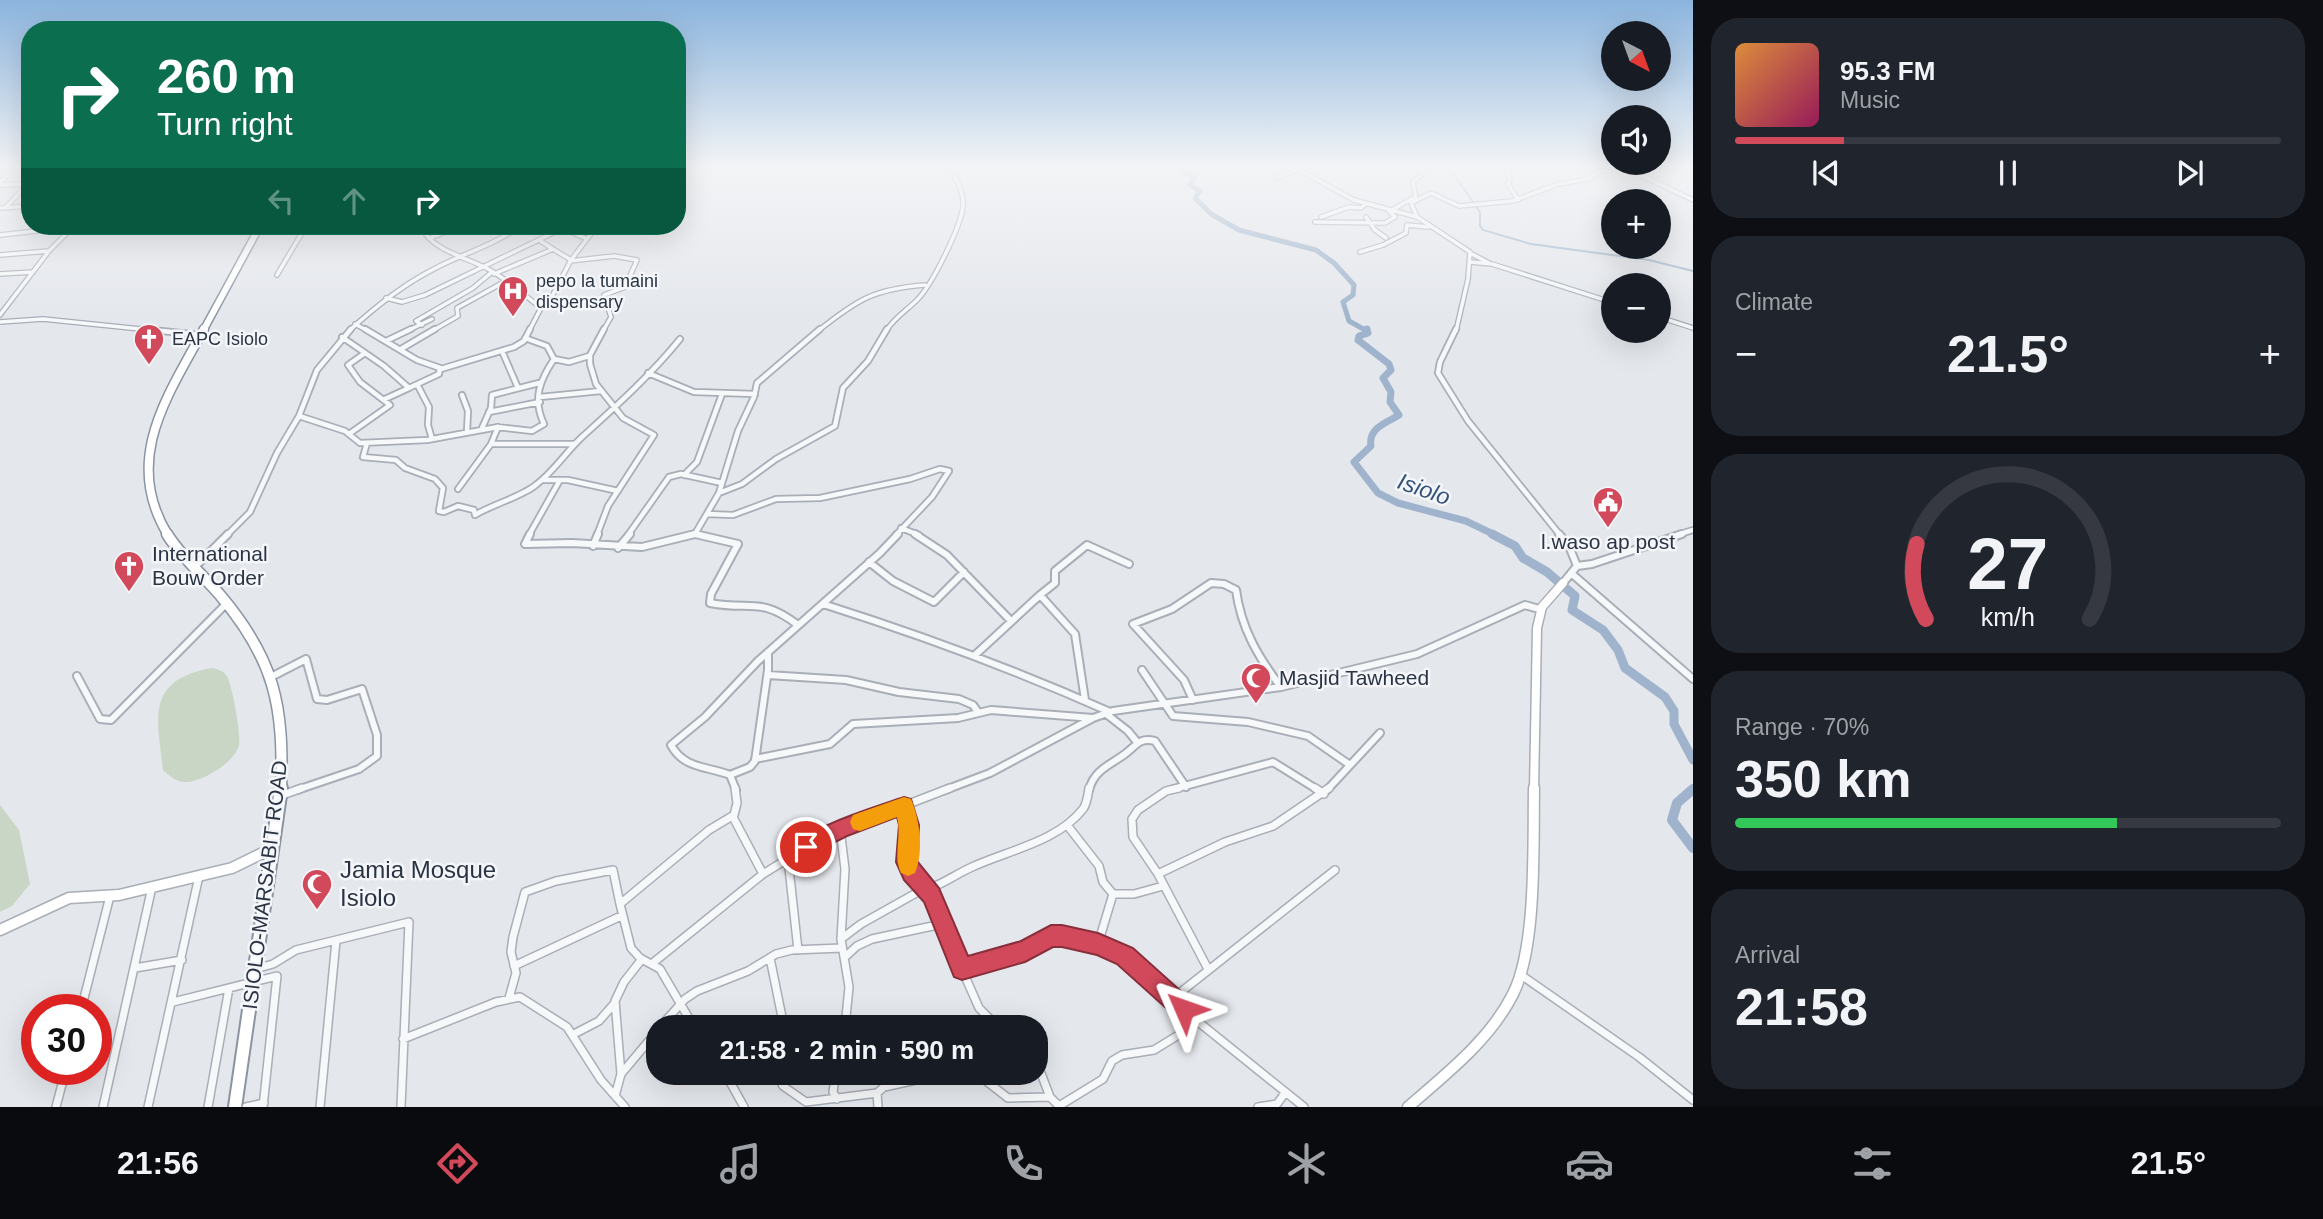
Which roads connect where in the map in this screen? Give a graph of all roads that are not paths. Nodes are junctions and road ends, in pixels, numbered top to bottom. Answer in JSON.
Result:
{"nodes":[{"id":1,"x":1366,"y":217,"type":"dead end"},
{"id":2,"x":961,"y":218,"type":"edge"},
{"id":3,"x":1395,"y":218,"type":"edge"},
{"id":4,"x":1419,"y":218,"type":"edge"},
{"id":5,"x":1315,"y":222,"type":"dead end"},
{"id":6,"x":1370,"y":224,"type":"junction"},
{"id":7,"x":1431,"y":227,"type":"junction"},
{"id":8,"x":21,"y":233,"type":"edge"},
{"id":9,"x":0,"y":235,"type":"edge"},
{"id":10,"x":65,"y":235,"type":"edge"},
{"id":11,"x":255,"y":235,"type":"edge"},
{"id":12,"x":301,"y":235,"type":"edge"},
{"id":13,"x":425,"y":235,"type":"edge"},
{"id":14,"x":438,"y":235,"type":"edge"},
{"id":15,"x":508,"y":235,"type":"edge"},
{"id":16,"x":547,"y":235,"type":"edge"},
{"id":17,"x":578,"y":235,"type":"edge"},
{"id":18,"x":590,"y":235,"type":"edge"},
{"id":19,"x":430,"y":238,"type":"junction"},
{"id":20,"x":1386,"y":238,"type":"dead end"},
{"id":21,"x":587,"y":239,"type":"junction"},
{"id":22,"x":539,"y":240,"type":"junction"},
{"id":23,"x":553,"y":249,"type":"junction"},
{"id":24,"x":49,"y":251,"type":"junction"},
{"id":25,"x":1360,"y":252,"type":"dead end"},
{"id":26,"x":1470,"y":253,"type":"junction"},
{"id":27,"x":0,"y":255,"type":"edge"},
{"id":28,"x":459,"y":258,"type":"junction"},
{"id":29,"x":571,"y":261,"type":"junction"},
{"id":30,"x":1470,"y":262,"type":"junction"},
{"id":31,"x":1492,"y":264,"type":"junction"},
{"id":32,"x":480,"y":266,"type":"junction"},
{"id":33,"x":33,"y":272,"type":"junction"},
{"id":34,"x":493,"y":273,"type":"junction"},
{"id":35,"x":0,"y":274,"type":"edge"},
{"id":36,"x":277,"y":275,"type":"dead end"},
{"id":37,"x":504,"y":282,"type":"junction"},
{"id":38,"x":925,"y":285,"type":"junction"},
{"id":39,"x":386,"y":298,"type":"junction"},
{"id":40,"x":1601,"y":299,"type":"edge"},
{"id":41,"x":541,"y":307,"type":"junction"},
{"id":42,"x":0,"y":315,"type":"edge"},
{"id":43,"x":432,"y":320,"type":"dead end"},
{"id":44,"x":1671,"y":321,"type":"edge"},
{"id":45,"x":0,"y":322,"type":"edge"},
{"id":46,"x":355,"y":324,"type":"junction"},
{"id":47,"x":422,"y":325,"type":"junction"},
{"id":48,"x":1693,"y":328,"type":"edge"},
{"id":49,"x":200,"y":335,"type":"junction"},
{"id":50,"x":342,"y":337,"type":"junction"},
{"id":51,"x":525,"y":338,"type":"junction"},
{"id":52,"x":680,"y":339,"type":"dead end"},
{"id":53,"x":388,"y":341,"type":"junction"},
{"id":54,"x":401,"y":350,"type":"junction"},
{"id":55,"x":502,"y":351,"type":"junction"},
{"id":56,"x":365,"y":353,"type":"junction"},
{"id":57,"x":589,"y":356,"type":"junction"},
{"id":58,"x":554,"y":359,"type":"junction"},
{"id":59,"x":441,"y":369,"type":"junction"},
{"id":60,"x":648,"y":373,"type":"junction"},
{"id":61,"x":539,"y":383,"type":"junction"},
{"id":62,"x":418,"y":386,"type":"junction"},
{"id":63,"x":410,"y":388,"type":"junction"},
{"id":64,"x":518,"y":388,"type":"junction"},
{"id":65,"x":601,"y":391,"type":"junction"},
{"id":66,"x":722,"y":394,"type":"junction"},
{"id":67,"x":755,"y":394,"type":"junction"},
{"id":68,"x":462,"y":395,"type":"dead end"},
{"id":69,"x":385,"y":399,"type":"junction"},
{"id":70,"x":540,"y":400,"type":"junction"},
{"id":71,"x":613,"y":406,"type":"junction"},
{"id":72,"x":489,"y":412,"type":"junction"},
{"id":73,"x":299,"y":416,"type":"junction"},
{"id":74,"x":496,"y":427,"type":"junction"},
{"id":75,"x":482,"y":428,"type":"junction"},
{"id":76,"x":467,"y":431,"type":"junction"},
{"id":77,"x":349,"y":434,"type":"junction"},
{"id":78,"x":432,"y":439,"type":"junction"},
{"id":79,"x":367,"y":443,"type":"junction"},
{"id":80,"x":491,"y":444,"type":"junction"},
{"id":81,"x":575,"y":444,"type":"junction"},
{"id":82,"x":684,"y":475,"type":"junction"},
{"id":83,"x":543,"y":480,"type":"junction"},
{"id":84,"x":561,"y":480,"type":"junction"},
{"id":85,"x":722,"y":484,"type":"junction"},
{"id":86,"x":458,"y":489,"type":"dead end"},
{"id":87,"x":618,"y":491,"type":"junction"},
{"id":88,"x":719,"y":493,"type":"junction"},
{"id":89,"x":707,"y":514,"type":"junction"},
{"id":90,"x":901,"y":528,"type":"junction"},
{"id":91,"x":1693,"y":530,"type":"edge"},
{"id":92,"x":695,"y":534,"type":"junction"},
{"id":93,"x":593,"y":546,"type":"junction"},
{"id":94,"x":618,"y":548,"type":"junction"},
{"id":95,"x":869,"y":562,"type":"junction"},
{"id":96,"x":1129,"y":565,"type":"dead end"},
{"id":97,"x":1577,"y":566,"type":"junction"},
{"id":98,"x":193,"y":568,"type":"junction"},
{"id":99,"x":964,"y":572,"type":"junction"},
{"id":100,"x":1571,"y":573,"type":"junction"},
{"id":101,"x":1561,"y":586,"type":"joint"},
{"id":102,"x":1040,"y":595,"type":"junction"},
{"id":103,"x":227,"y":603,"type":"junction"},
{"id":104,"x":823,"y":604,"type":"junction"},
{"id":105,"x":1539,"y":609,"type":"junction"},
{"id":106,"x":1011,"y":621,"type":"junction"},
{"id":107,"x":798,"y":625,"type":"junction"},
{"id":108,"x":768,"y":652,"type":"junction"},
{"id":109,"x":974,"y":656,"type":"junction"},
{"id":110,"x":1142,"y":670,"type":"dead end"},
{"id":111,"x":768,"y":674,"type":"junction"},
{"id":112,"x":77,"y":676,"type":"dead end"},
{"id":113,"x":271,"y":677,"type":"junction"},
{"id":114,"x":1693,"y":679,"type":"edge"},
{"id":115,"x":1281,"y":687,"type":"junction"},
{"id":116,"x":1085,"y":700,"type":"junction"},
{"id":117,"x":1193,"y":700,"type":"junction"},
{"id":118,"x":1161,"y":703,"type":"junction"},
{"id":119,"x":978,"y":712,"type":"junction"},
{"id":120,"x":1107,"y":712,"type":"junction"},
{"id":121,"x":1093,"y":718,"type":"junction"},
{"id":122,"x":1380,"y":733,"type":"dead end"},
{"id":123,"x":1137,"y":742,"type":"junction"},
{"id":124,"x":755,"y":759,"type":"junction"},
{"id":125,"x":1350,"y":765,"type":"junction"},
{"id":126,"x":730,"y":775,"type":"junction"},
{"id":127,"x":1186,"y":787,"type":"junction"},
{"id":128,"x":1324,"y":794,"type":"junction"},
{"id":129,"x":280,"y":796,"type":"junction"},
{"id":130,"x":904,"y":806,"type":"junction"},
{"id":131,"x":733,"y":817,"type":"junction"},
{"id":132,"x":1067,"y":825,"type":"junction"},
{"id":133,"x":840,"y":829,"type":"junction"},
{"id":134,"x":273,"y":848,"type":"junction"},
{"id":135,"x":788,"y":859,"type":"junction"},
{"id":136,"x":1335,"y":870,"type":"dead end"},
{"id":137,"x":763,"y":874,"type":"junction"},
{"id":138,"x":1158,"y":874,"type":"junction"},
{"id":139,"x":199,"y":876,"type":"junction"},
{"id":140,"x":1163,"y":886,"type":"junction"},
{"id":141,"x":152,"y":887,"type":"junction"},
{"id":142,"x":928,"y":890,"type":"junction"},
{"id":143,"x":1113,"y":894,"type":"junction"},
{"id":144,"x":110,"y":897,"type":"junction"},
{"id":145,"x":620,"y":904,"type":"junction"},
{"id":146,"x":621,"y":916,"type":"junction"},
{"id":147,"x":942,"y":924,"type":"junction"},
{"id":148,"x":0,"y":930,"type":"edge"},
{"id":149,"x":336,"y":941,"type":"junction"},
{"id":150,"x":841,"y":944,"type":"junction"},
{"id":151,"x":1098,"y":944,"type":"junction"},
{"id":152,"x":798,"y":950,"type":"junction"},
{"id":153,"x":845,"y":957,"type":"junction"},
{"id":154,"x":770,"y":958,"type":"junction"},
{"id":155,"x":642,"y":959,"type":"junction"},
{"id":156,"x":182,"y":960,"type":"junction"},
{"id":157,"x":654,"y":962,"type":"junction"},
{"id":158,"x":514,"y":966,"type":"junction"},
{"id":159,"x":135,"y":968,"type":"junction"},
{"id":160,"x":962,"y":969,"type":"junction"},
{"id":161,"x":1208,"y":969,"type":"junction"},
{"id":162,"x":256,"y":970,"type":"junction"},
{"id":163,"x":1521,"y":975,"type":"junction"},
{"id":164,"x":254,"y":982,"type":"junction"},
{"id":165,"x":229,"y":988,"type":"junction"},
{"id":166,"x":85,"y":994,"type":"edge"},
{"id":167,"x":509,"y":998,"type":"junction"},
{"id":168,"x":1172,"y":999,"type":"junction"},
{"id":169,"x":173,"y":1002,"type":"junction"},
{"id":170,"x":681,"y":1004,"type":"junction"},
{"id":171,"x":613,"y":1005,"type":"junction"},
{"id":172,"x":671,"y":1015,"type":"edge"},
{"id":173,"x":687,"y":1015,"type":"edge"},
{"id":174,"x":782,"y":1015,"type":"edge"},
{"id":175,"x":846,"y":1015,"type":"edge"},
{"id":176,"x":985,"y":1015,"type":"edge"},
{"id":177,"x":1196,"y":1020,"type":"junction"},
{"id":178,"x":572,"y":1035,"type":"junction"},
{"id":179,"x":403,"y":1040,"type":"junction"},
{"id":180,"x":646,"y":1044,"type":"edge"},
{"id":181,"x":621,"y":1074,"type":"junction"},
{"id":182,"x":62,"y":1085,"type":"edge"},
{"id":183,"x":732,"y":1085,"type":"edge"},
{"id":184,"x":783,"y":1085,"type":"edge"},
{"id":185,"x":834,"y":1085,"type":"edge"},
{"id":186,"x":893,"y":1085,"type":"edge"},
{"id":187,"x":992,"y":1085,"type":"edge"},
{"id":188,"x":1045,"y":1085,"type":"edge"},
{"id":189,"x":877,"y":1093,"type":"junction"},
{"id":190,"x":1285,"y":1093,"type":"junction"},
{"id":191,"x":615,"y":1096,"type":"junction"},
{"id":192,"x":1050,"y":1097,"type":"junction"},
{"id":193,"x":837,"y":1099,"type":"junction"},
{"id":194,"x":1693,"y":1100,"type":"edge"},
{"id":195,"x":263,"y":1105,"type":"edge"},
{"id":196,"x":56,"y":1107,"type":"edge"},
{"id":197,"x":103,"y":1107,"type":"edge"},
{"id":198,"x":148,"y":1107,"type":"edge"},
{"id":199,"x":208,"y":1107,"type":"edge"},
{"id":200,"x":235,"y":1107,"type":"edge"},
{"id":201,"x":246,"y":1107,"type":"edge"},
{"id":202,"x":320,"y":1107,"type":"edge"},
{"id":203,"x":401,"y":1107,"type":"edge"},
{"id":204,"x":625,"y":1107,"type":"edge"},
{"id":205,"x":744,"y":1107,"type":"edge"},
{"id":206,"x":878,"y":1107,"type":"edge"},
{"id":207,"x":1059,"y":1107,"type":"edge"},
{"id":208,"x":1258,"y":1107,"type":"edge"},
{"id":209,"x":1304,"y":1107,"type":"edge"},
{"id":210,"x":1408,"y":1107,"type":"edge"}],
"edges":[{"from":1,"to":6,"type":"street"},
{"from":2,"to":38,"type":"street"},
{"from":3,"to":6,"type":"street"},
{"from":4,"to":7,"type":"street"},
{"from":5,"to":6,"type":"street"},
{"from":6,"to":20,"type":"street"},
{"from":7,"to":25,"type":"street"},
{"from":7,"to":26,"type":"street"},
{"from":8,"to":9,"type":"street"},
{"from":10,"to":24,"type":"street"},
{"from":11,"to":49,"type":"highway","name":"ISIOLO-MARSABIT ROAD"},
{"from":12,"to":36,"type":"street"},
{"from":13,"to":19,"type":"street"},
{"from":14,"to":19,"type":"street"},
{"from":15,"to":28,"type":"street"},
{"from":16,"to":22,"type":"street"},
{"from":17,"to":21,"type":"street"},
{"from":18,"to":21,"type":"street"},
{"from":19,"to":28,"type":"street"},
{"from":21,"to":29,"type":"street"},
{"from":22,"to":23,"type":"street"},
{"from":22,"to":32,"type":"street"},
{"from":23,"to":29,"type":"street"},
{"from":23,"to":34,"type":"street"},
{"from":24,"to":27,"type":"street"},
{"from":24,"to":33,"type":"street"},
{"from":26,"to":30,"type":"street"},
{"from":26,"to":31,"type":"street"},
{"from":28,"to":32,"type":"street"},
{"from":28,"to":39,"type":"street"},
{"from":29,"to":41,"type":"street"},
{"from":29,"to":57,"type":"street"},
{"from":30,"to":31,"type":"street"},
{"from":30,"to":97,"type":"street"},
{"from":31,"to":40,"type":"street"},
{"from":32,"to":34,"type":"street"},
{"from":32,"to":39,"type":"street"},
{"from":33,"to":35,"type":"street"},
{"from":33,"to":42,"type":"street"},
{"from":34,"to":37,"type":"street"},
{"from":34,"to":47,"type":"street"},
{"from":37,"to":41,"type":"street"},
{"from":37,"to":54,"type":"street"},
{"from":38,"to":67,"type":"street"},
{"from":38,"to":88,"type":"street"},
{"from":39,"to":46,"type":"street"},
{"from":41,"to":51,"type":"street"},
{"from":43,"to":47,"type":"street"},
{"from":44,"to":48,"type":"street"},
{"from":45,"to":49,"type":"street"},
{"from":46,"to":50,"type":"street"},
{"from":46,"to":53,"type":"street"},
{"from":47,"to":53,"type":"street"},
{"from":49,"to":98,"type":"highway","name":"ISIOLO-MARSABIT ROAD"},
{"from":50,"to":56,"type":"street"},
{"from":50,"to":73,"type":"street"},
{"from":51,"to":55,"type":"street"},
{"from":51,"to":58,"type":"street"},
{"from":52,"to":60,"type":"street"},
{"from":53,"to":54,"type":"street"},
{"from":54,"to":59,"type":"street"},
{"from":55,"to":59,"type":"street"},
{"from":55,"to":64,"type":"street"},
{"from":56,"to":63,"type":"street"},
{"from":56,"to":69,"type":"street"},
{"from":57,"to":58,"type":"street"},
{"from":57,"to":65,"type":"street"},
{"from":58,"to":61,"type":"street"},
{"from":59,"to":62,"type":"street"},
{"from":60,"to":66,"type":"street"},
{"from":60,"to":71,"type":"street"},
{"from":61,"to":64,"type":"street"},
{"from":61,"to":70,"type":"street"},
{"from":62,"to":63,"type":"street"},
{"from":62,"to":78,"type":"street"},
{"from":63,"to":69,"type":"street"},
{"from":64,"to":72,"type":"street"},
{"from":65,"to":70,"type":"street"},
{"from":65,"to":71,"type":"street"},
{"from":66,"to":67,"type":"street"},
{"from":66,"to":82,"type":"street"},
{"from":67,"to":85,"type":"street"},
{"from":68,"to":76,"type":"street"},
{"from":69,"to":77,"type":"street"},
{"from":70,"to":72,"type":"street"},
{"from":70,"to":74,"type":"street"},
{"from":71,"to":81,"type":"street"},
{"from":71,"to":87,"type":"street"},
{"from":72,"to":75,"type":"street"},
{"from":73,"to":77,"type":"street"},
{"from":73,"to":98,"type":"street"},
{"from":74,"to":75,"type":"street"},
{"from":74,"to":80,"type":"street"},
{"from":75,"to":76,"type":"street"},
{"from":76,"to":78,"type":"street"},
{"from":77,"to":79,"type":"street"},
{"from":78,"to":79,"type":"street"},
{"from":79,"to":83,"type":"street"},
{"from":80,"to":81,"type":"street"},
{"from":80,"to":86,"type":"street"},
{"from":81,"to":83,"type":"street"},
{"from":82,"to":85,"type":"street"},
{"from":82,"to":94,"type":"street"},
{"from":83,"to":84,"type":"street"},
{"from":84,"to":87,"type":"street"},
{"from":84,"to":93,"type":"street"},
{"from":85,"to":88,"type":"street"},
{"from":87,"to":93,"type":"street"},
{"from":88,"to":89,"type":"street"},
{"from":89,"to":90,"type":"street"},
{"from":89,"to":92,"type":"street"},
{"from":90,"to":95,"type":"street"},
{"from":90,"to":99,"type":"street"},
{"from":91,"to":97,"type":"street"},
{"from":92,"to":94,"type":"street"},
{"from":92,"to":107,"type":"street"},
{"from":93,"to":94,"type":"street"},
{"from":95,"to":99,"type":"street"},
{"from":95,"to":104,"type":"street"},
{"from":96,"to":102,"type":"street"},
{"from":97,"to":100,"type":"street"},
{"from":98,"to":103,"type":"highway","name":"ISIOLO-MARSABIT ROAD"},
{"from":99,"to":106,"type":"street"},
{"from":100,"to":101,"type":"street"},
{"from":100,"to":114,"type":"street"},
{"from":101,"to":105,"type":"street"},
{"from":102,"to":106,"type":"street"},
{"from":102,"to":116,"type":"street"},
{"from":103,"to":112,"type":"street"},
{"from":103,"to":113,"type":"highway","name":"ISIOLO-MARSABIT ROAD"},
{"from":104,"to":107,"type":"street"},
{"from":104,"to":109,"type":"street"},
{"from":105,"to":115,"type":"street"},
{"from":105,"to":163,"type":"street"},
{"from":106,"to":109,"type":"street"},
{"from":107,"to":108,"type":"street"},
{"from":108,"to":111,"type":"street"},
{"from":108,"to":126,"type":"street"},
{"from":109,"to":116,"type":"street"},
{"from":110,"to":118,"type":"street"},
{"from":111,"to":119,"type":"street"},
{"from":111,"to":124,"type":"street"},
{"from":113,"to":129,"type":"highway","name":"ISIOLO-MARSABIT ROAD"},
{"from":113,"to":129,"type":"street"},
{"from":115,"to":117,"type":"street"},
{"from":115,"to":117,"type":"street"},
{"from":116,"to":120,"type":"street"},
{"from":117,"to":118,"type":"street"},
{"from":118,"to":120,"type":"street"},
{"from":118,"to":125,"type":"street"},
{"from":119,"to":121,"type":"street"},
{"from":119,"to":124,"type":"street"},
{"from":120,"to":121,"type":"street"},
{"from":120,"to":123,"type":"street"},
{"from":121,"to":130,"type":"street"},
{"from":122,"to":125,"type":"street"},
{"from":123,"to":127,"type":"street"},
{"from":123,"to":132,"type":"street"},
{"from":124,"to":126,"type":"street"},
{"from":125,"to":128,"type":"street"},
{"from":126,"to":131,"type":"street"},
{"from":127,"to":128,"type":"street"},
{"from":127,"to":138,"type":"street"},
{"from":128,"to":138,"type":"street"},
{"from":129,"to":134,"type":"highway","name":"ISIOLO-MARSABIT ROAD"},
{"from":130,"to":133,"type":"street"},
{"from":130,"to":142,"type":"street"},
{"from":131,"to":137,"type":"street"},
{"from":131,"to":145,"type":"street"},
{"from":132,"to":142,"type":"street"},
{"from":132,"to":143,"type":"street"},
{"from":133,"to":135,"type":"street"},
{"from":133,"to":150,"type":"street"},
{"from":134,"to":139,"type":"street"},
{"from":134,"to":162,"type":"highway","name":"ISIOLO-MARSABIT ROAD"},
{"from":135,"to":137,"type":"street"},
{"from":135,"to":152,"type":"street"},
{"from":136,"to":161,"type":"street"},
{"from":137,"to":157,"type":"street"},
{"from":138,"to":140,"type":"street"},
{"from":139,"to":141,"type":"street"},
{"from":139,"to":156,"type":"street"},
{"from":140,"to":143,"type":"street"},
{"from":140,"to":161,"type":"street"},
{"from":141,"to":144,"type":"street"},
{"from":141,"to":159,"type":"street"},
{"from":142,"to":147,"type":"street"},
{"from":142,"to":150,"type":"street"},
{"from":143,"to":151,"type":"street"},
{"from":144,"to":148,"type":"street"},
{"from":144,"to":166,"type":"street"},
{"from":145,"to":146,"type":"street"},
{"from":145,"to":158,"type":"street"},
{"from":146,"to":155,"type":"street"},
{"from":146,"to":158,"type":"street"},
{"from":147,"to":153,"type":"street"},
{"from":147,"to":160,"type":"street"},
{"from":149,"to":162,"type":"street"},
{"from":149,"to":179,"type":"street"},
{"from":149,"to":202,"type":"street"},
{"from":150,"to":152,"type":"street"},
{"from":150,"to":153,"type":"street"},
{"from":151,"to":160,"type":"street"},
{"from":151,"to":168,"type":"street"},
{"from":152,"to":154,"type":"street"},
{"from":153,"to":175,"type":"street"},
{"from":154,"to":170,"type":"street"},
{"from":154,"to":174,"type":"street"},
{"from":155,"to":157,"type":"street"},
{"from":155,"to":171,"type":"street"},
{"from":156,"to":159,"type":"street"},
{"from":156,"to":169,"type":"street"},
{"from":157,"to":170,"type":"street"},
{"from":158,"to":167,"type":"street"},
{"from":159,"to":197,"type":"street"},
{"from":160,"to":176,"type":"street"},
{"from":161,"to":168,"type":"street"},
{"from":162,"to":164,"type":"highway","name":"ISIOLO-MARSABIT ROAD"},
{"from":163,"to":194,"type":"street"},
{"from":163,"to":210,"type":"street"},
{"from":164,"to":165,"type":"street"},
{"from":164,"to":195,"type":"street"},
{"from":164,"to":200,"type":"highway","name":"ISIOLO-MARSABIT ROAD"},
{"from":165,"to":169,"type":"street"},
{"from":165,"to":199,"type":"street"},
{"from":167,"to":178,"type":"street"},
{"from":167,"to":179,"type":"street"},
{"from":168,"to":177,"type":"street"},
{"from":169,"to":198,"type":"street"},
{"from":170,"to":172,"type":"street"},
{"from":170,"to":173,"type":"street"},
{"from":171,"to":178,"type":"street"},
{"from":171,"to":181,"type":"street"},
{"from":177,"to":190,"type":"street"},
{"from":177,"to":207,"type":"street"},
{"from":178,"to":191,"type":"street"},
{"from":179,"to":203,"type":"street"},
{"from":180,"to":181,"type":"street"},
{"from":181,"to":191,"type":"street"},
{"from":182,"to":196,"type":"street"},
{"from":183,"to":205,"type":"street"},
{"from":184,"to":193,"type":"street"},
{"from":185,"to":193,"type":"street"},
{"from":186,"to":189,"type":"street"},
{"from":187,"to":192,"type":"street"},
{"from":188,"to":192,"type":"street"},
{"from":189,"to":193,"type":"street"},
{"from":189,"to":206,"type":"street"},
{"from":190,"to":208,"type":"street"},
{"from":190,"to":209,"type":"street"},
{"from":191,"to":204,"type":"street"},
{"from":192,"to":207,"type":"street"},
{"from":195,"to":201,"type":"street"}]}
